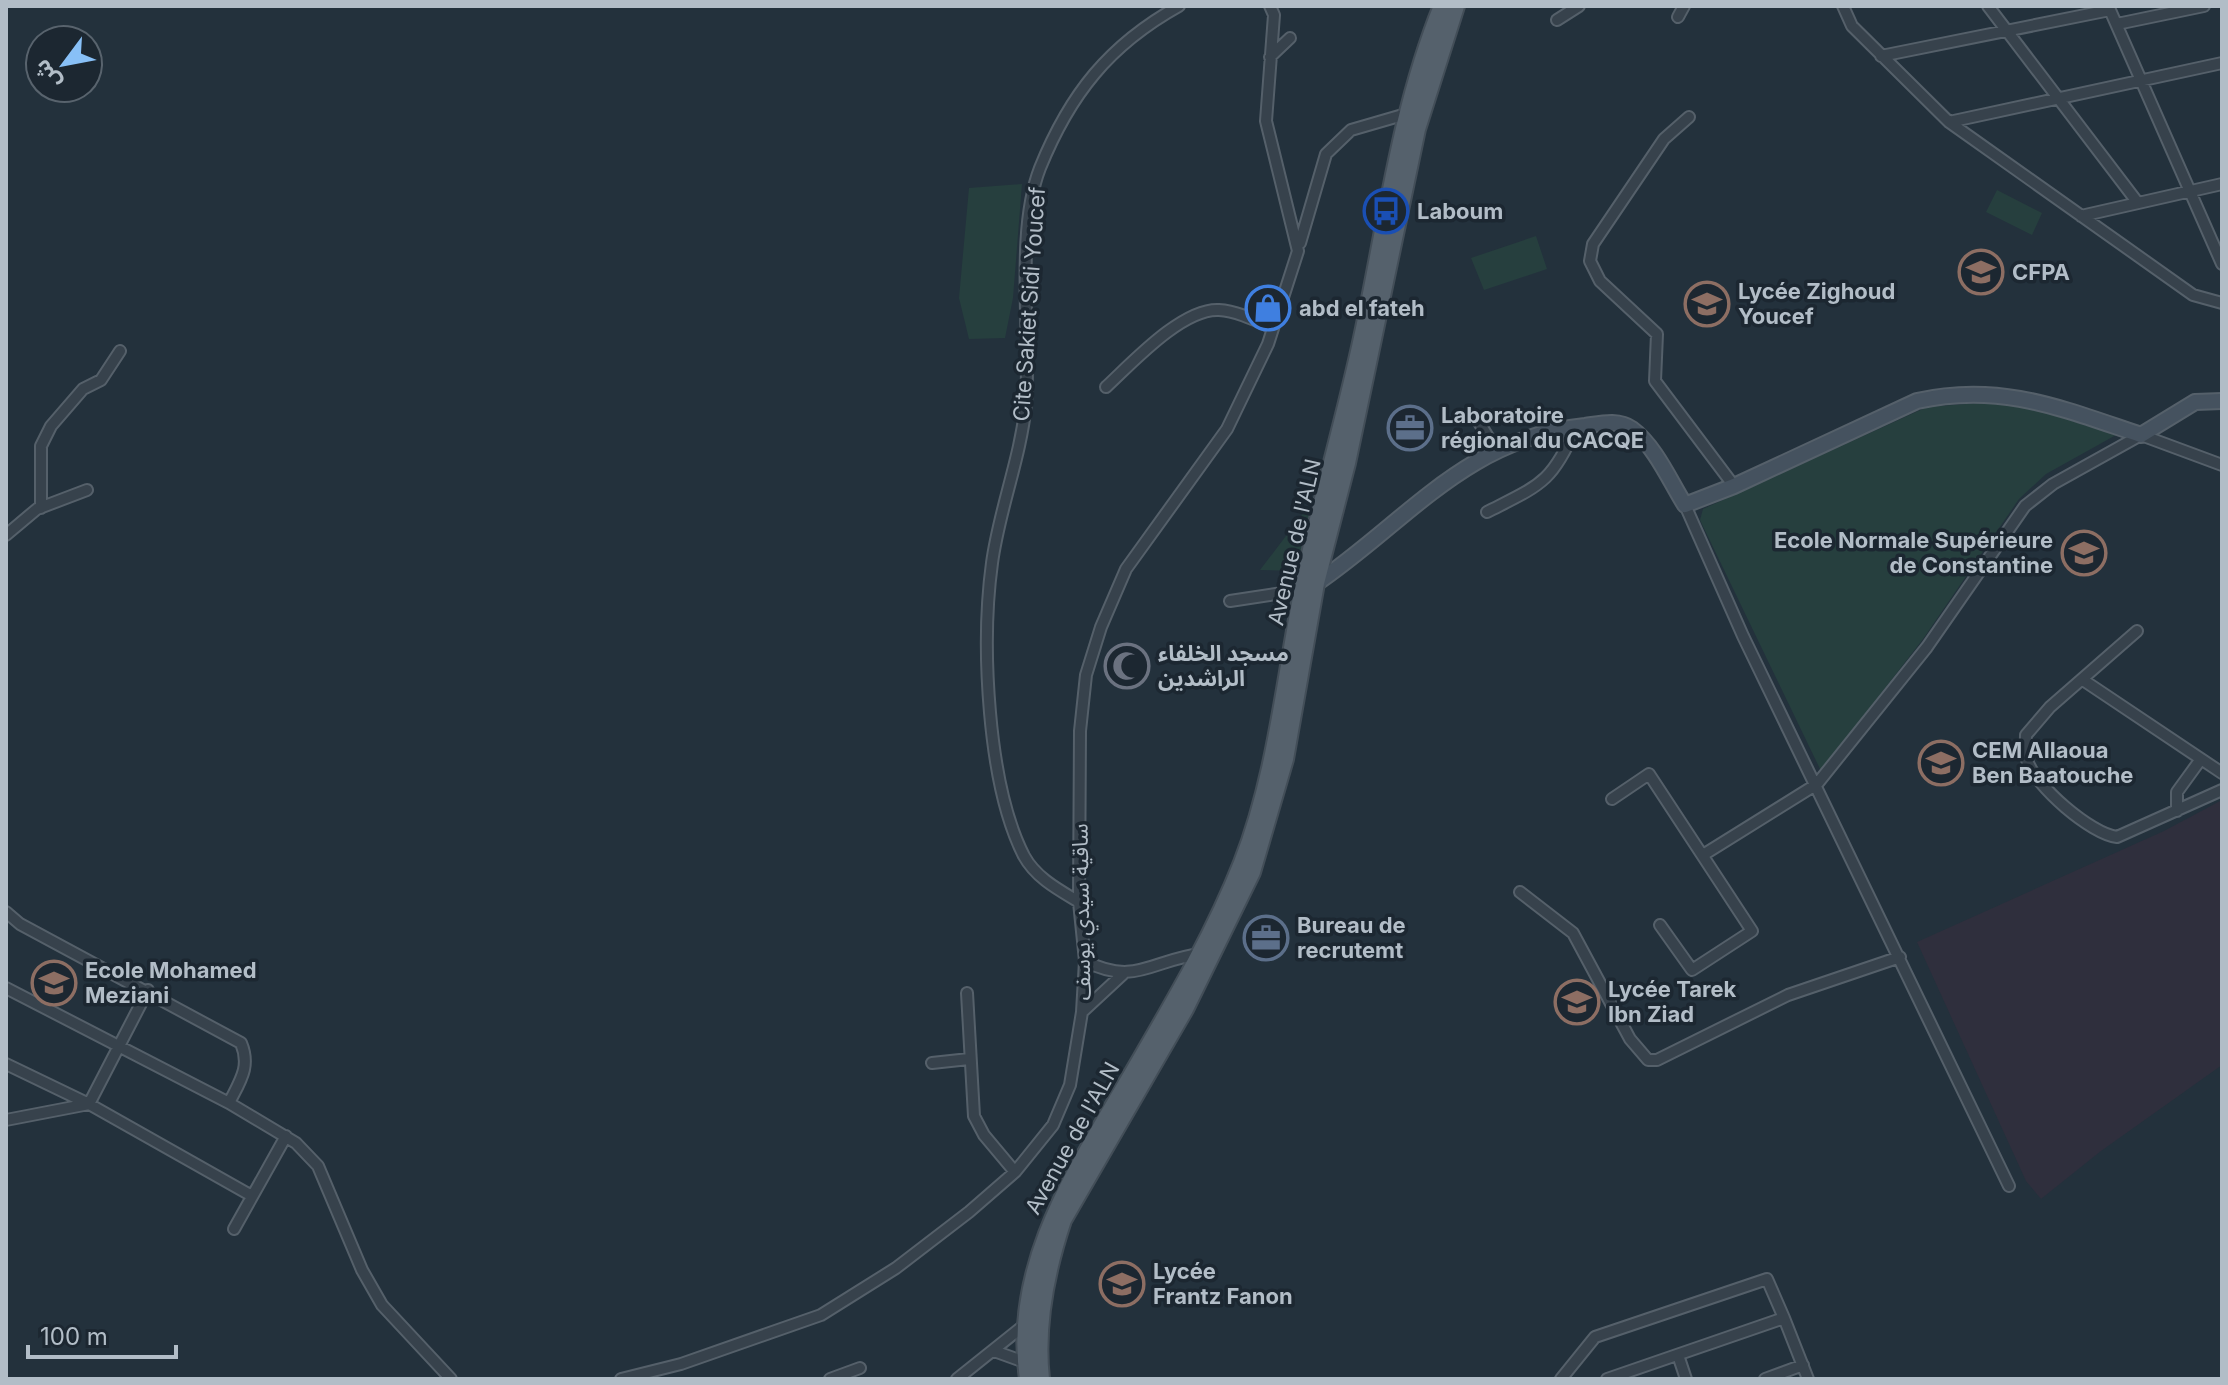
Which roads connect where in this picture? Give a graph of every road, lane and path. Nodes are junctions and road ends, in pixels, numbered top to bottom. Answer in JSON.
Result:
{"nodes":[{"id":1,"x":1179,"y":6,"type":"edge"},
{"id":2,"x":1270,"y":6,"type":"edge"},
{"id":3,"x":1442,"y":6,"type":"edge"},
{"id":4,"x":1456,"y":6,"type":"edge"},
{"id":5,"x":1558,"y":6,"type":"edge"},
{"id":6,"x":1579,"y":6,"type":"edge"},
{"id":7,"x":1684,"y":6,"type":"edge"},
{"id":8,"x":1843,"y":6,"type":"edge"},
{"id":9,"x":1988,"y":6,"type":"edge"},
{"id":10,"x":2204,"y":6,"type":"edge"},
{"id":11,"x":1678,"y":17,"type":"dead end"},
{"id":12,"x":2117,"y":24,"type":"junction"},
{"id":13,"x":2005,"y":30,"type":"junction"},
{"id":14,"x":1290,"y":38,"type":"dead end"},
{"id":15,"x":1881,"y":56,"type":"junction"},
{"id":16,"x":1270,"y":57,"type":"junction"},
{"id":17,"x":2222,"y":63,"type":"edge"},
{"id":18,"x":2144,"y":82,"type":"junction"},
{"id":19,"x":2059,"y":99,"type":"junction"},
{"id":20,"x":1414,"y":112,"type":"junction"},
{"id":21,"x":1689,"y":117,"type":"dead end"},
{"id":22,"x":1949,"y":122,"type":"junction"},
{"id":23,"x":2222,"y":184,"type":"edge"},
{"id":24,"x":2192,"y":191,"type":"junction"},
{"id":25,"x":2138,"y":203,"type":"junction"},
{"id":26,"x":2081,"y":216,"type":"junction"},
{"id":27,"x":1300,"y":245,"type":"junction"},
{"id":28,"x":2222,"y":264,"type":"edge"},
{"id":29,"x":2222,"y":303,"type":"edge"},
{"id":30,"x":1273,"y":328,"type":"junction"},
{"id":31,"x":120,"y":351,"type":"dead end"},
{"id":32,"x":1106,"y":387,"type":"dead end"},
{"id":33,"x":2222,"y":401,"type":"edge"},
{"id":34,"x":1477,"y":419,"type":"dead end"},
{"id":35,"x":1576,"y":427,"type":"junction"},
{"id":36,"x":2141,"y":435,"type":"junction"},
{"id":37,"x":1496,"y":450,"type":"junction"},
{"id":38,"x":2222,"y":465,"type":"edge"},
{"id":39,"x":1734,"y":486,"type":"junction"},
{"id":40,"x":87,"y":490,"type":"dead end"},
{"id":41,"x":1685,"y":505,"type":"junction"},
{"id":42,"x":41,"y":508,"type":"junction"},
{"id":43,"x":1487,"y":512,"type":"dead end"},
{"id":44,"x":6,"y":535,"type":"edge"},
{"id":45,"x":1309,"y":587,"type":"junction"},
{"id":46,"x":1230,"y":601,"type":"dead end"},
{"id":47,"x":2137,"y":631,"type":"dead end"},
{"id":48,"x":2083,"y":680,"type":"junction"},
{"id":49,"x":2201,"y":759,"type":"junction"},
{"id":50,"x":2222,"y":773,"type":"edge"},
{"id":51,"x":1817,"y":784,"type":"junction"},
{"id":52,"x":2222,"y":790,"type":"edge"},
{"id":53,"x":1612,"y":799,"type":"dead end"},
{"id":54,"x":2177,"y":811,"type":"junction"},
{"id":55,"x":1703,"y":855,"type":"junction"},
{"id":56,"x":1520,"y":892,"type":"dead end"},
{"id":57,"x":1079,"y":902,"type":"junction"},
{"id":58,"x":6,"y":912,"type":"edge"},
{"id":59,"x":1660,"y":925,"type":"dead end"},
{"id":60,"x":1205,"y":956,"type":"junction"},
{"id":61,"x":1900,"y":957,"type":"junction"},
{"id":62,"x":1085,"y":961,"type":"junction"},
{"id":63,"x":1123,"y":974,"type":"junction"},
{"id":64,"x":6,"y":988,"type":"edge"},
{"id":65,"x":148,"y":990,"type":"junction"},
{"id":66,"x":967,"y":993,"type":"dead end"},
{"id":67,"x":1082,"y":1012,"type":"junction"},
{"id":68,"x":120,"y":1045,"type":"junction"},
{"id":69,"x":969,"y":1059,"type":"junction"},
{"id":70,"x":932,"y":1063,"type":"dead end"},
{"id":71,"x":6,"y":1064,"type":"edge"},
{"id":72,"x":229,"y":1103,"type":"junction"},
{"id":73,"x":89,"y":1104,"type":"junction"},
{"id":74,"x":6,"y":1120,"type":"edge"},
{"id":75,"x":286,"y":1136,"type":"junction"},
{"id":76,"x":1015,"y":1172,"type":"junction"},
{"id":77,"x":2009,"y":1186,"type":"dead end"},
{"id":78,"x":252,"y":1196,"type":"junction"},
{"id":79,"x":234,"y":1229,"type":"dead end"},
{"id":80,"x":1784,"y":1318,"type":"junction"},
{"id":81,"x":1033,"y":1323,"type":"junction"},
{"id":82,"x":994,"y":1351,"type":"junction"},
{"id":83,"x":1678,"y":1355,"type":"junction"},
{"id":84,"x":1803,"y":1365,"type":"junction"},
{"id":85,"x":860,"y":1368,"type":"dead end"},
{"id":86,"x":1034,"y":1372,"type":"edge"},
{"id":87,"x":652,"y":1375,"type":"edge"},
{"id":88,"x":1632,"y":1375,"type":"edge"},
{"id":89,"x":451,"y":1379,"type":"edge"},
{"id":90,"x":621,"y":1379,"type":"edge"},
{"id":91,"x":830,"y":1379,"type":"edge"},
{"id":92,"x":957,"y":1379,"type":"edge"},
{"id":93,"x":1561,"y":1379,"type":"edge"},
{"id":94,"x":1607,"y":1379,"type":"edge"},
{"id":95,"x":1686,"y":1379,"type":"edge"},
{"id":96,"x":1765,"y":1379,"type":"edge"},
{"id":97,"x":1808,"y":1379,"type":"edge"}],
"edges":[{"from":1,"to":57,"type":"street","name":"Cite Sakiet Sidi Youcef"},
{"from":2,"to":16,"type":"street"},
{"from":3,"to":20,"type":"main road"},
{"from":4,"to":20,"type":"main road"},
{"from":5,"to":6,"type":"street"},
{"from":7,"to":11,"type":"street"},
{"from":8,"to":15,"type":"street"},
{"from":9,"to":13,"type":"street"},
{"from":10,"to":12,"type":"street"},
{"from":12,"to":13,"type":"street"},
{"from":12,"to":18,"type":"street"},
{"from":13,"to":15,"type":"street"},
{"from":13,"to":19,"type":"street"},
{"from":14,"to":16,"type":"street"},
{"from":15,"to":22,"type":"street"},
{"from":16,"to":27,"type":"street"},
{"from":17,"to":18,"type":"street"},
{"from":18,"to":19,"type":"street"},
{"from":18,"to":24,"type":"street"},
{"from":19,"to":22,"type":"street"},
{"from":19,"to":25,"type":"street"},
{"from":20,"to":27,"type":"street","name":"ساقية سيدي يوسف"},
{"from":20,"to":45,"type":"main road"},
{"from":21,"to":39,"type":"street"},
{"from":22,"to":26,"type":"street"},
{"from":23,"to":24,"type":"street"},
{"from":24,"to":25,"type":"street"},
{"from":24,"to":28,"type":"street"},
{"from":25,"to":26,"type":"street"},
{"from":26,"to":29,"type":"street"},
{"from":27,"to":30,"type":"street","name":"ساقية سيدي يوسف"},
{"from":30,"to":32,"type":"street"},
{"from":30,"to":57,"type":"street","name":"ساقية سيدي يوسف"},
{"from":31,"to":42,"type":"street"},
{"from":33,"to":36,"type":"main road"},
{"from":34,"to":37,"type":"street"},
{"from":35,"to":37,"type":"main road"},
{"from":35,"to":41,"type":"main road"},
{"from":35,"to":43,"type":"street"},
{"from":36,"to":38,"type":"street"},
{"from":36,"to":39,"type":"main road"},
{"from":36,"to":51,"type":"street"},
{"from":37,"to":45,"type":"main road"},
{"from":39,"to":41,"type":"main road"},
{"from":40,"to":42,"type":"street"},
{"from":41,"to":51,"type":"street"},
{"from":42,"to":44,"type":"street"},
{"from":45,"to":46,"type":"street"},
{"from":45,"to":60,"type":"main road"},
{"from":47,"to":48,"type":"street"},
{"from":48,"to":49,"type":"street"},
{"from":48,"to":54,"type":"street"},
{"from":49,"to":50,"type":"street"},
{"from":49,"to":54,"type":"street"},
{"from":51,"to":55,"type":"street"},
{"from":51,"to":61,"type":"street"},
{"from":52,"to":54,"type":"street"},
{"from":53,"to":55,"type":"street"},
{"from":55,"to":59,"type":"street"},
{"from":56,"to":61,"type":"street"},
{"from":57,"to":62,"type":"street","name":"ساقية سيدي يوسف"},
{"from":58,"to":65,"type":"street"},
{"from":60,"to":63,"type":"street"},
{"from":60,"to":81,"type":"main road"},
{"from":61,"to":77,"type":"street"},
{"from":62,"to":63,"type":"street"},
{"from":62,"to":67,"type":"street","name":"ساقية سيدي يوسف"},
{"from":63,"to":67,"type":"street"},
{"from":64,"to":68,"type":"street"},
{"from":65,"to":68,"type":"street"},
{"from":65,"to":72,"type":"street"},
{"from":66,"to":69,"type":"street"},
{"from":67,"to":76,"type":"street","name":"ساقية سيدي يوسف"},
{"from":68,"to":72,"type":"street"},
{"from":68,"to":73,"type":"street"},
{"from":69,"to":70,"type":"street"},
{"from":69,"to":76,"type":"street"},
{"from":71,"to":73,"type":"street"},
{"from":72,"to":75,"type":"street"},
{"from":73,"to":74,"type":"street"},
{"from":73,"to":78,"type":"street"},
{"from":75,"to":78,"type":"street"},
{"from":75,"to":89,"type":"street"},
{"from":76,"to":87,"type":"street","name":"ساقية سيدي يوسف"},
{"from":78,"to":79,"type":"street"},
{"from":80,"to":83,"type":"street"},
{"from":80,"to":84,"type":"street"},
{"from":80,"to":93,"type":"street"},
{"from":81,"to":82,"type":"street"},
{"from":81,"to":86,"type":"main road"},
{"from":82,"to":86,"type":"street"},
{"from":82,"to":92,"type":"street"},
{"from":83,"to":88,"type":"street"},
{"from":83,"to":95,"type":"street"},
{"from":84,"to":96,"type":"street"},
{"from":84,"to":97,"type":"street"},
{"from":85,"to":91,"type":"street"},
{"from":87,"to":90,"type":"street","name":"ساقية سيدي يوسف"},
{"from":88,"to":94,"type":"street"}]}
